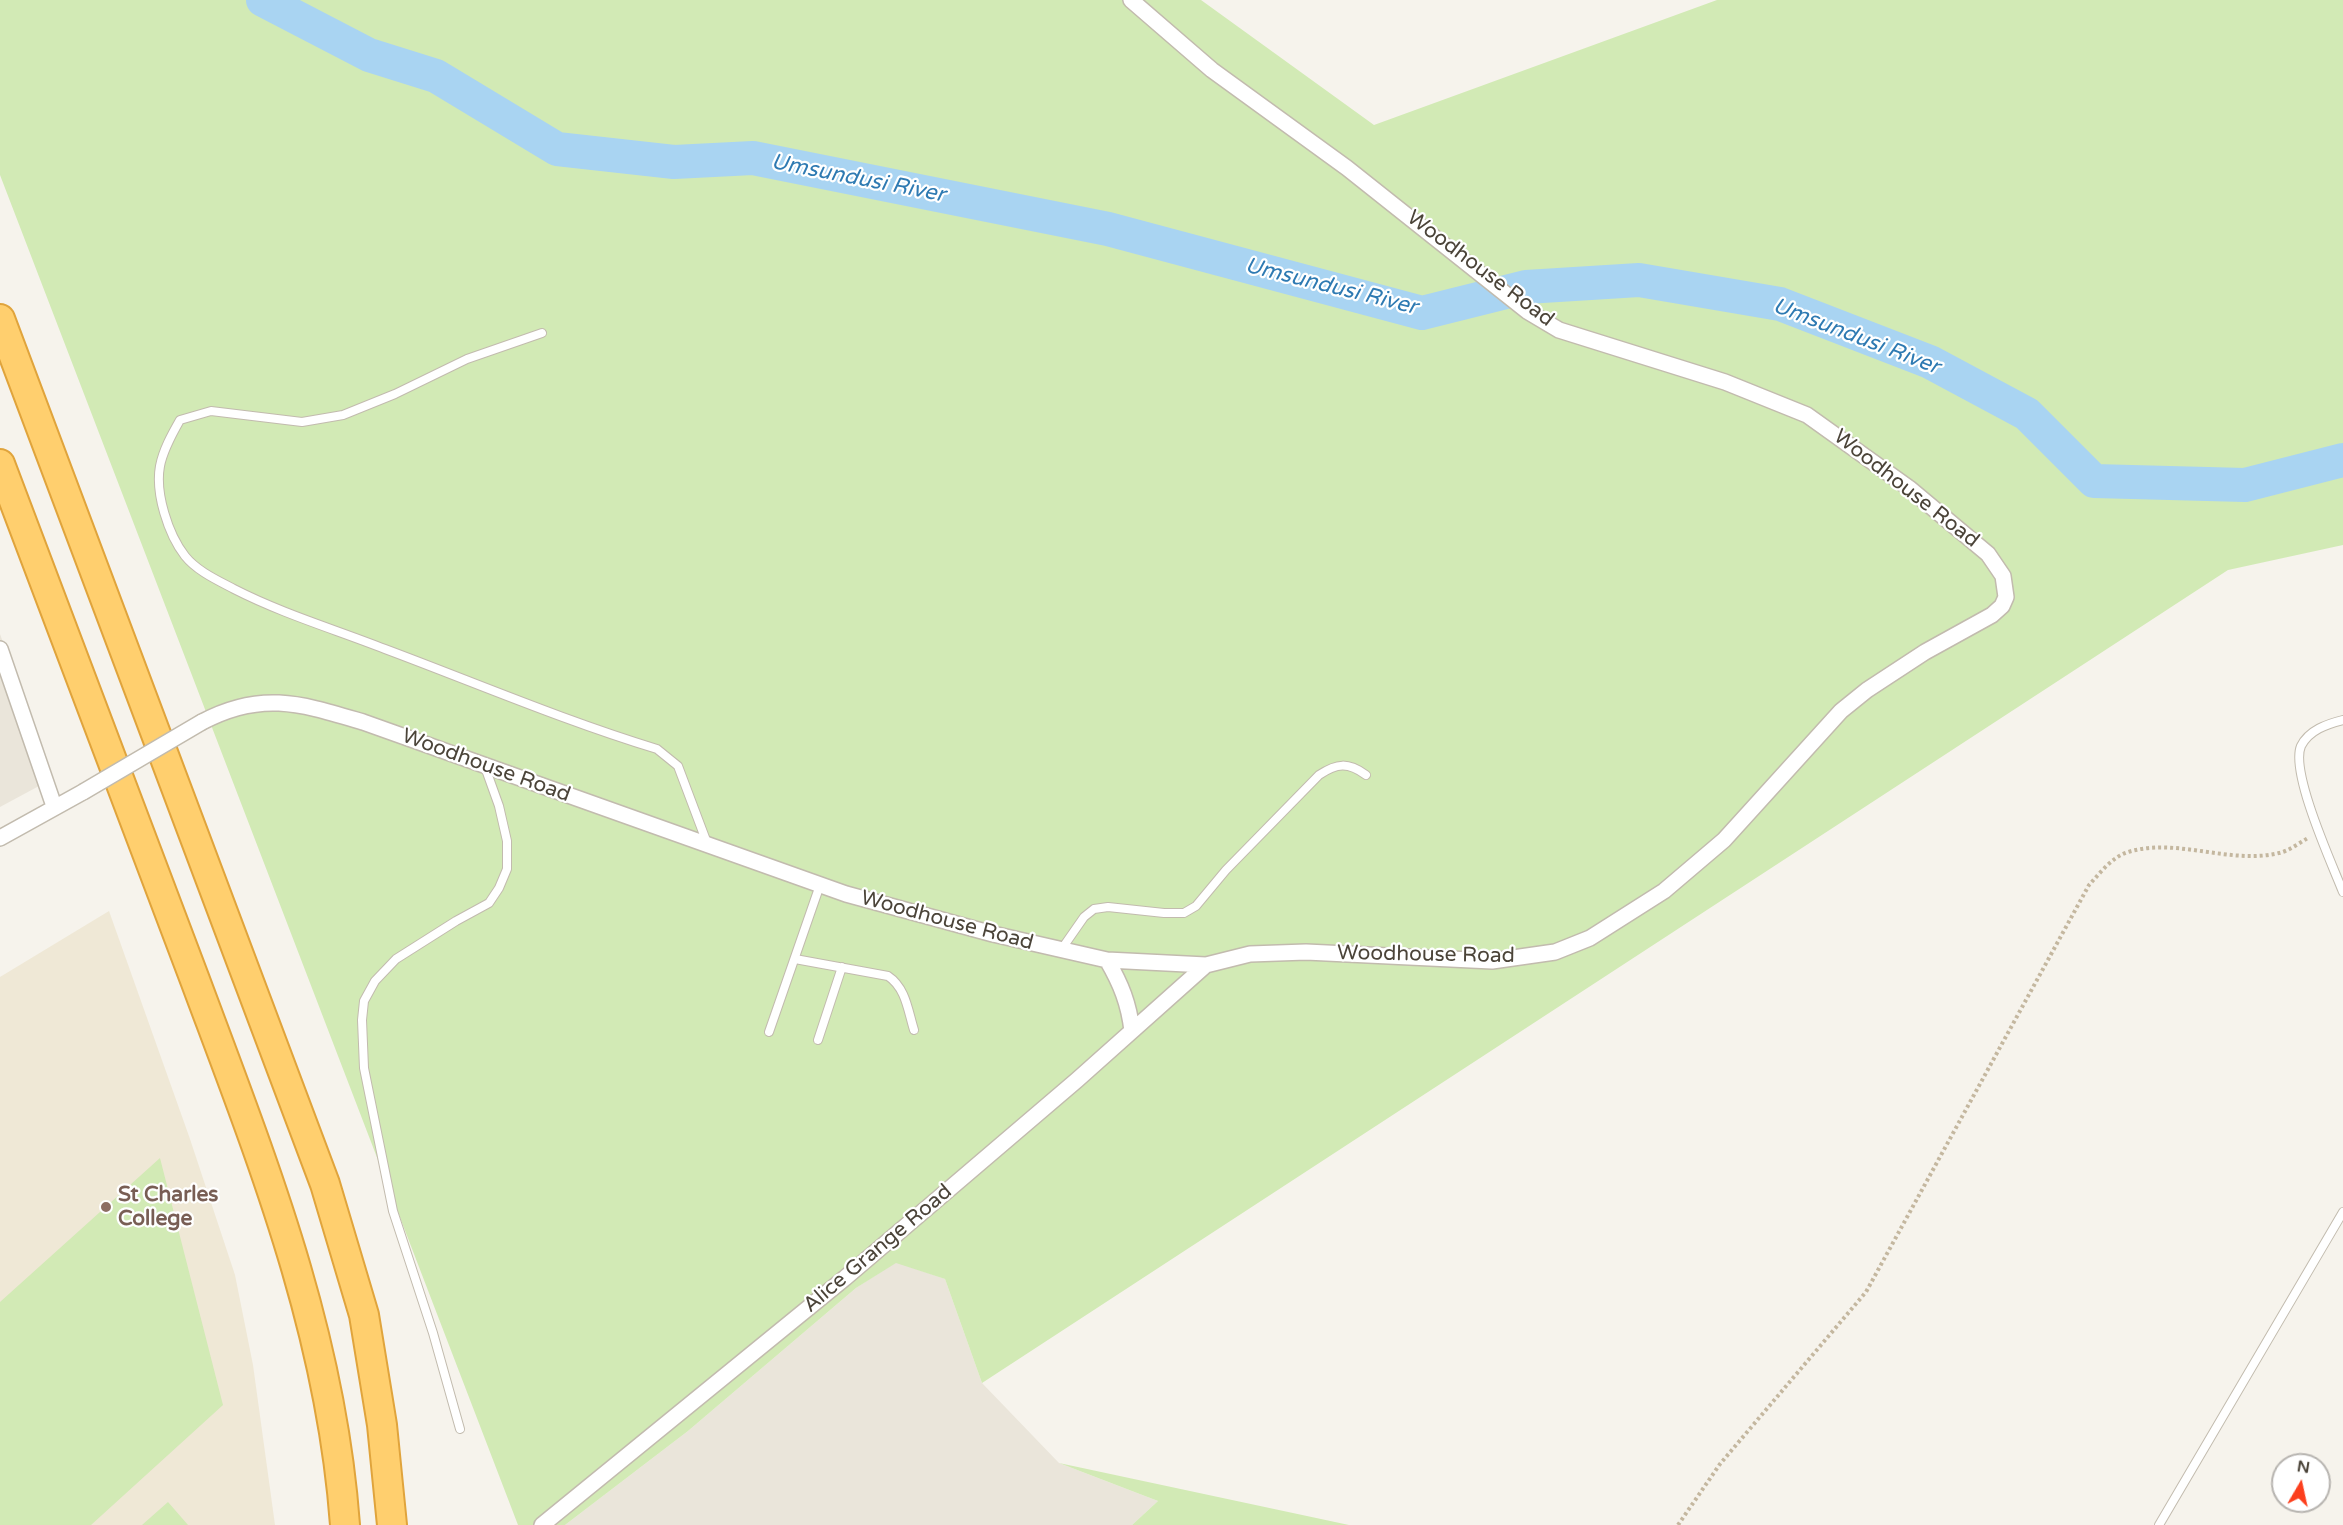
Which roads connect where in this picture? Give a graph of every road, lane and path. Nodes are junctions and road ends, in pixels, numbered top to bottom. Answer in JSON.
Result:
{"nodes":[{"id":1,"x":1131,"y":0,"type":"edge"},
{"id":2,"x":0,"y":319,"type":"edge"},
{"id":3,"x":542,"y":333,"type":"dead end"},
{"id":4,"x":0,"y":464,"type":"edge"},
{"id":5,"x":0,"y":649,"type":"edge"},
{"id":6,"x":2343,"y":720,"type":"edge"},
{"id":7,"x":485,"y":765,"type":"junction"},
{"id":8,"x":1366,"y":775,"type":"dead end"},
{"id":9,"x":54,"y":806,"type":"junction"},
{"id":10,"x":2319,"y":832,"type":"junction"},
{"id":11,"x":0,"y":838,"type":"edge"},
{"id":12,"x":707,"y":844,"type":"junction"},
{"id":13,"x":820,"y":885,"type":"junction"},
{"id":14,"x":2343,"y":892,"type":"edge"},
{"id":15,"x":1060,"y":950,"type":"junction"},
{"id":16,"x":795,"y":959,"type":"junction"},
{"id":17,"x":1107,"y":960,"type":"junction"},
{"id":18,"x":1206,"y":965,"type":"junction"},
{"id":19,"x":842,"y":968,"type":"junction"},
{"id":20,"x":914,"y":1030,"type":"dead end"},
{"id":21,"x":1132,"y":1031,"type":"junction"},
{"id":22,"x":769,"y":1032,"type":"dead end"},
{"id":23,"x":819,"y":1040,"type":"dead end"},
{"id":24,"x":2343,"y":1212,"type":"edge"},
{"id":25,"x":460,"y":1429,"type":"dead end"},
{"id":26,"x":345,"y":1525,"type":"edge"},
{"id":27,"x":392,"y":1525,"type":"edge"},
{"id":28,"x":542,"y":1525,"type":"edge"},
{"id":29,"x":1678,"y":1525,"type":"edge"},
{"id":30,"x":2159,"y":1525,"type":"edge"}],
"edges":[{"from":1,"to":18,"type":"street","name":"Woodhouse Road"},
{"from":2,"to":27,"type":"highway"},
{"from":3,"to":12,"type":"lane"},
{"from":4,"to":26,"type":"highway"},
{"from":5,"to":9,"type":"street"},
{"from":6,"to":10,"type":"lane"},
{"from":7,"to":9,"type":"street","name":"Woodhouse Road","bridge":true},
{"from":7,"to":12,"type":"street","name":"Woodhouse Road"},
{"from":7,"to":25,"type":"lane"},
{"from":8,"to":15,"type":"lane"},
{"from":9,"to":11,"type":"street","name":"Woodhouse Road"},
{"from":10,"to":14,"type":"lane"},
{"from":10,"to":29,"type":"path"},
{"from":12,"to":13,"type":"street","name":"Woodhouse Road"},
{"from":13,"to":15,"type":"street","name":"Woodhouse Road"},
{"from":13,"to":16,"type":"lane"},
{"from":15,"to":17,"type":"street","name":"Woodhouse Road"},
{"from":16,"to":19,"type":"lane"},
{"from":16,"to":22,"type":"lane"},
{"from":17,"to":18,"type":"street","name":"Woodhouse Road"},
{"from":17,"to":21,"type":"street"},
{"from":18,"to":21,"type":"street","name":"Alice Grange Road"},
{"from":19,"to":20,"type":"lane"},
{"from":19,"to":23,"type":"lane"},
{"from":21,"to":28,"type":"street","name":"Alice Grange Road"},
{"from":24,"to":30,"type":"lane"}]}
